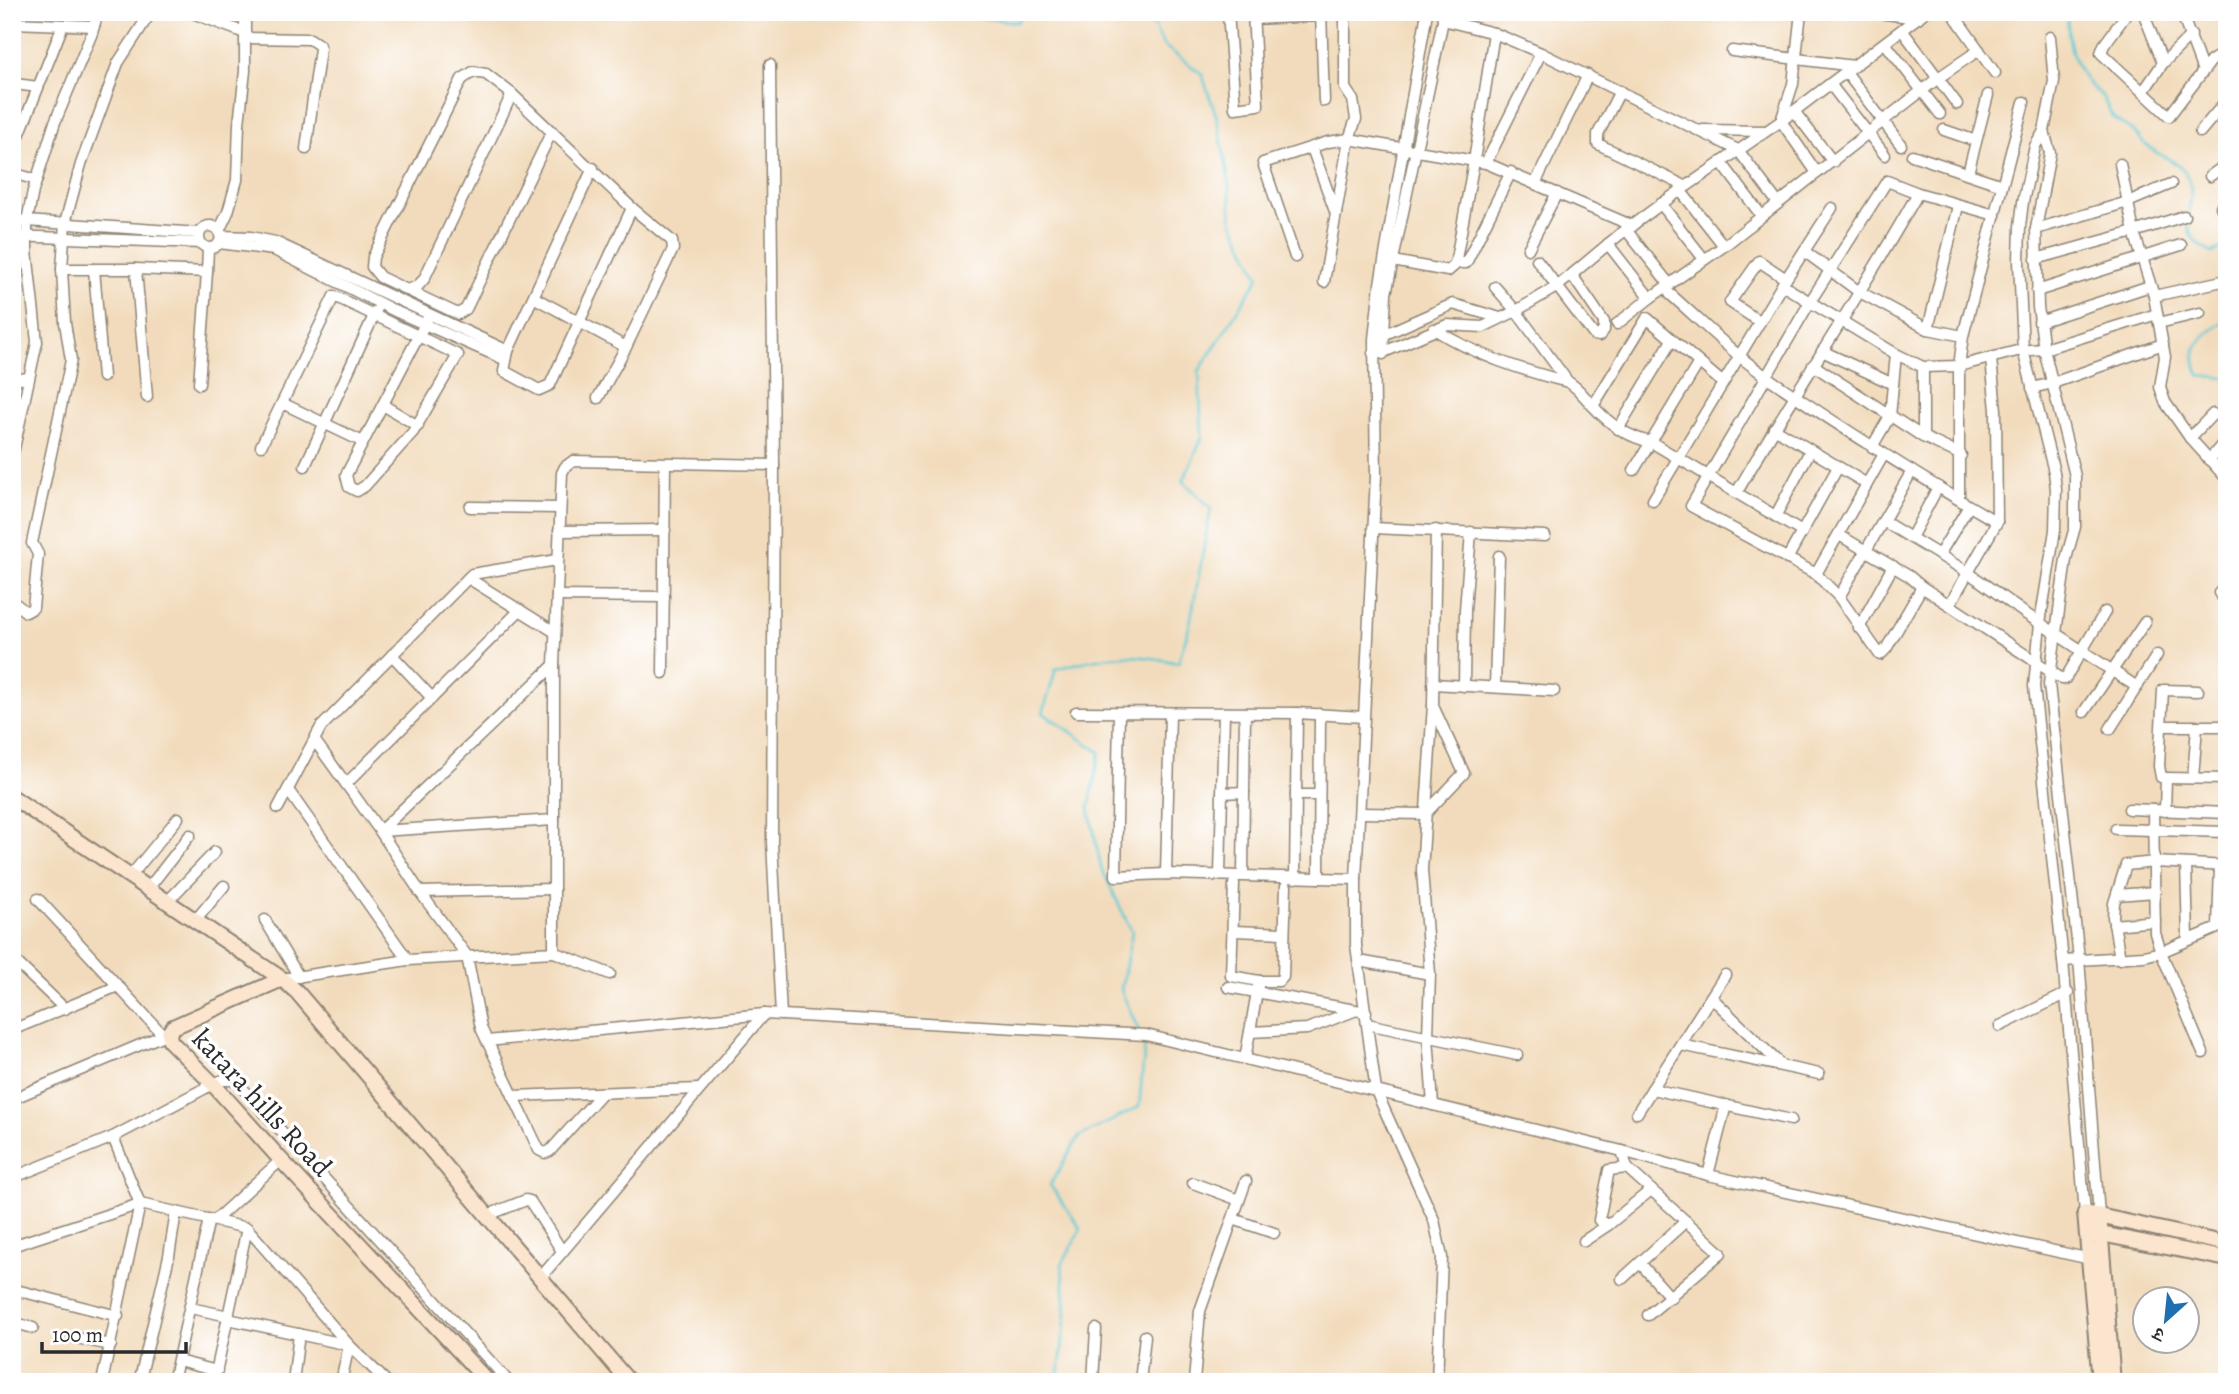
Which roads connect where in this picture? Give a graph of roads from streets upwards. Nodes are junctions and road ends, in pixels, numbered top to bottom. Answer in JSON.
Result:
{"nodes":[{"id":1,"x":93,"y":12,"type":"edge"},
{"id":2,"x":151,"y":12,"type":"edge"},
{"id":3,"x":190,"y":12,"type":"edge"},
{"id":4,"x":245,"y":12,"type":"edge"},
{"id":5,"x":1228,"y":12,"type":"edge"},
{"id":6,"x":1345,"y":12,"type":"edge"},
{"id":7,"x":1427,"y":12,"type":"edge"},
{"id":8,"x":1801,"y":12,"type":"edge"},
{"id":9,"x":1870,"y":12,"type":"edge"},
{"id":10,"x":1952,"y":12,"type":"edge"},
{"id":11,"x":2128,"y":12,"type":"edge"},
{"id":12,"x":2143,"y":12,"type":"edge"},
{"id":13,"x":2181,"y":12,"type":"edge"},
{"id":14,"x":2221,"y":12,"type":"edge"},
{"id":15,"x":1321,"y":14,"type":"edge"},
{"id":16,"x":1253,"y":15,"type":"edge"},
{"id":17,"x":1922,"y":15,"type":"edge"},
{"id":18,"x":1442,"y":16,"type":"edge"},
{"id":19,"x":13,"y":23,"type":"edge"},
{"id":20,"x":63,"y":25,"type":"junction"},
{"id":21,"x":94,"y":26,"type":"junction"},
{"id":22,"x":2227,"y":27,"type":"edge"},
{"id":23,"x":1902,"y":30,"type":"junction"},
{"id":24,"x":1494,"y":33,"type":"junction"},
{"id":25,"x":245,"y":35,"type":"junction"},
{"id":26,"x":2191,"y":35,"type":"junction"},
{"id":27,"x":2050,"y":37,"type":"dead end"},
{"id":28,"x":12,"y":40,"type":"edge"},
{"id":29,"x":1885,"y":43,"type":"junction"},
{"id":30,"x":1979,"y":50,"type":"junction"},
{"id":31,"x":1732,"y":51,"type":"dead end"},
{"id":32,"x":2227,"y":51,"type":"edge"},
{"id":33,"x":1541,"y":53,"type":"junction"},
{"id":34,"x":1796,"y":58,"type":"junction"},
{"id":35,"x":2163,"y":63,"type":"junction"},
{"id":36,"x":770,"y":65,"type":"dead end"},
{"id":37,"x":1850,"y":69,"type":"junction"},
{"id":38,"x":2203,"y":71,"type":"junction"},
{"id":39,"x":1995,"y":73,"type":"dead end"},
{"id":40,"x":1588,"y":75,"type":"junction"},
{"id":41,"x":1938,"y":78,"type":"junction"},
{"id":42,"x":13,"y":84,"type":"edge"},
{"id":43,"x":1830,"y":84,"type":"junction"},
{"id":44,"x":38,"y":87,"type":"junction"},
{"id":45,"x":1620,"y":91,"type":"junction"},
{"id":46,"x":1923,"y":92,"type":"junction"},
{"id":47,"x":2143,"y":92,"type":"junction"},
{"id":48,"x":512,"y":94,"type":"junction"},
{"id":49,"x":1988,"y":95,"type":"dead end"},
{"id":50,"x":1324,"y":101,"type":"dead end"},
{"id":51,"x":2024,"y":102,"type":"dead end"},
{"id":52,"x":1957,"y":104,"type":"dead end"},
{"id":53,"x":2225,"y":105,"type":"edge"},
{"id":54,"x":1794,"y":111,"type":"junction"},
{"id":55,"x":1940,"y":114,"type":"dead end"},
{"id":56,"x":1781,"y":121,"type":"junction"},
{"id":57,"x":1884,"y":122,"type":"junction"},
{"id":58,"x":1699,"y":130,"type":"junction"},
{"id":59,"x":1944,"y":130,"type":"dead end"},
{"id":60,"x":552,"y":131,"type":"junction"},
{"id":61,"x":1767,"y":131,"type":"junction"},
{"id":62,"x":2043,"y":131,"type":"junction"},
{"id":63,"x":2200,"y":132,"type":"dead end"},
{"id":64,"x":1868,"y":135,"type":"junction"},
{"id":65,"x":1349,"y":139,"type":"junction"},
{"id":66,"x":1976,"y":141,"type":"junction"},
{"id":67,"x":1901,"y":145,"type":"dead end"},
{"id":68,"x":1312,"y":148,"type":"junction"},
{"id":69,"x":1404,"y":148,"type":"junction"},
{"id":70,"x":306,"y":149,"type":"dead end"},
{"id":71,"x":1418,"y":150,"type":"junction"},
{"id":72,"x":1738,"y":150,"type":"junction"},
{"id":73,"x":1885,"y":155,"type":"dead end"},
{"id":74,"x":1912,"y":155,"type":"dead end"},
{"id":75,"x":12,"y":158,"type":"edge"},
{"id":76,"x":1474,"y":161,"type":"junction"},
{"id":77,"x":1721,"y":162,"type":"junction"},
{"id":78,"x":1833,"y":162,"type":"junction"},
{"id":79,"x":1486,"y":163,"type":"junction"},
{"id":80,"x":2120,"y":164,"type":"dead end"},
{"id":81,"x":2227,"y":164,"type":"edge"},
{"id":82,"x":593,"y":168,"type":"junction"},
{"id":83,"x":1511,"y":172,"type":"junction"},
{"id":84,"x":12,"y":173,"type":"edge"},
{"id":85,"x":1817,"y":173,"type":"junction"},
{"id":86,"x":1968,"y":173,"type":"junction"},
{"id":87,"x":2210,"y":176,"type":"dead end"},
{"id":88,"x":37,"y":180,"type":"junction"},
{"id":89,"x":1535,"y":184,"type":"junction"},
{"id":90,"x":2171,"y":184,"type":"dead end"},
{"id":91,"x":2002,"y":186,"type":"junction"},
{"id":92,"x":1683,"y":188,"type":"junction"},
{"id":93,"x":1557,"y":193,"type":"junction"},
{"id":94,"x":1917,"y":193,"type":"junction"},
{"id":95,"x":2128,"y":202,"type":"junction"},
{"id":96,"x":1778,"y":203,"type":"junction"},
{"id":97,"x":1661,"y":204,"type":"junction"},
{"id":98,"x":1958,"y":205,"type":"junction"},
{"id":99,"x":632,"y":208,"type":"junction"},
{"id":100,"x":1832,"y":208,"type":"dead end"},
{"id":101,"x":1336,"y":214,"type":"junction"},
{"id":102,"x":1761,"y":215,"type":"junction"},
{"id":103,"x":1994,"y":215,"type":"junction"},
{"id":104,"x":2184,"y":216,"type":"dead end"},
{"id":105,"x":12,"y":220,"type":"edge"},
{"id":106,"x":27,"y":221,"type":"junction"},
{"id":107,"x":65,"y":223,"type":"junction"},
{"id":108,"x":1630,"y":229,"type":"junction"},
{"id":109,"x":2036,"y":229,"type":"junction"},
{"id":110,"x":2134,"y":232,"type":"junction"},
{"id":111,"x":12,"y":236,"type":"edge"},
{"id":112,"x":28,"y":237,"type":"junction"},
{"id":113,"x":63,"y":239,"type":"junction"},
{"id":114,"x":211,"y":239,"type":"junction"},
{"id":115,"x":1608,"y":244,"type":"junction"},
{"id":116,"x":2181,"y":244,"type":"dead end"},
{"id":117,"x":275,"y":246,"type":"junction"},
{"id":118,"x":1724,"y":246,"type":"junction"},
{"id":119,"x":1528,"y":249,"type":"dead end"},
{"id":120,"x":27,"y":251,"type":"junction"},
{"id":121,"x":1804,"y":251,"type":"junction"},
{"id":122,"x":12,"y":253,"type":"edge"},
{"id":123,"x":1295,"y":257,"type":"dead end"},
{"id":124,"x":2142,"y":258,"type":"junction"},
{"id":125,"x":2036,"y":259,"type":"junction"},
{"id":126,"x":1537,"y":260,"type":"dead end"},
{"id":127,"x":1703,"y":260,"type":"junction"},
{"id":128,"x":1393,"y":261,"type":"junction"},
{"id":129,"x":1455,"y":263,"type":"junction"},
{"id":130,"x":62,"y":269,"type":"junction"},
{"id":131,"x":94,"y":269,"type":"junction"},
{"id":132,"x":136,"y":269,"type":"junction"},
{"id":133,"x":1830,"y":271,"type":"junction"},
{"id":134,"x":207,"y":272,"type":"junction"},
{"id":135,"x":1572,"y":275,"type":"junction"},
{"id":136,"x":387,"y":280,"type":"junction"},
{"id":137,"x":2227,"y":280,"type":"edge"},
{"id":138,"x":1324,"y":282,"type":"dead end"},
{"id":139,"x":1784,"y":282,"type":"junction"},
{"id":140,"x":343,"y":284,"type":"junction"},
{"id":141,"x":1558,"y":286,"type":"junction"},
{"id":142,"x":1495,"y":288,"type":"dead end"},
{"id":143,"x":407,"y":289,"type":"junction"},
{"id":144,"x":1670,"y":289,"type":"junction"},
{"id":145,"x":2037,"y":290,"type":"junction"},
{"id":146,"x":1858,"y":291,"type":"junction"},
{"id":147,"x":2152,"y":291,"type":"junction"},
{"id":148,"x":334,"y":296,"type":"junction"},
{"id":149,"x":380,"y":297,"type":"junction"},
{"id":150,"x":535,"y":298,"type":"junction"},
{"id":151,"x":1650,"y":298,"type":"junction"},
{"id":152,"x":1810,"y":302,"type":"junction"},
{"id":153,"x":1448,"y":306,"type":"junction"},
{"id":154,"x":1516,"y":311,"type":"junction"},
{"id":155,"x":2200,"y":313,"type":"dead end"},
{"id":156,"x":375,"y":316,"type":"junction"},
{"id":157,"x":1500,"y":318,"type":"junction"},
{"id":158,"x":2158,"y":318,"type":"junction"},
{"id":159,"x":427,"y":320,"type":"junction"},
{"id":160,"x":1840,"y":320,"type":"junction"},
{"id":161,"x":581,"y":321,"type":"junction"},
{"id":162,"x":1760,"y":322,"type":"junction"},
{"id":163,"x":2039,"y":322,"type":"junction"},
{"id":164,"x":1617,"y":324,"type":"dead end"},
{"id":165,"x":1434,"y":329,"type":"junction"},
{"id":166,"x":1928,"y":329,"type":"junction"},
{"id":167,"x":446,"y":334,"type":"junction"},
{"id":168,"x":419,"y":335,"type":"junction"},
{"id":169,"x":1385,"y":335,"type":"junction"},
{"id":170,"x":1963,"y":336,"type":"junction"},
{"id":171,"x":1374,"y":339,"type":"junction"},
{"id":172,"x":1672,"y":340,"type":"junction"},
{"id":173,"x":2163,"y":344,"type":"junction"},
{"id":174,"x":626,"y":347,"type":"junction"},
{"id":175,"x":2044,"y":349,"type":"junction"},
{"id":176,"x":1822,"y":351,"type":"junction"},
{"id":177,"x":2016,"y":351,"type":"junction"},
{"id":178,"x":1384,"y":352,"type":"junction"},
{"id":179,"x":1373,"y":353,"type":"junction"},
{"id":180,"x":1896,"y":354,"type":"junction"},
{"id":181,"x":458,"y":355,"type":"junction"},
{"id":182,"x":494,"y":355,"type":"junction"},
{"id":183,"x":507,"y":356,"type":"junction"},
{"id":184,"x":1740,"y":356,"type":"junction"},
{"id":185,"x":1991,"y":359,"type":"junction"},
{"id":186,"x":1698,"y":363,"type":"junction"},
{"id":187,"x":1813,"y":365,"type":"junction"},
{"id":188,"x":1959,"y":366,"type":"junction"},
{"id":189,"x":1923,"y":367,"type":"junction"},
{"id":190,"x":1375,"y":370,"type":"junction"},
{"id":191,"x":505,"y":371,"type":"junction"},
{"id":192,"x":103,"y":377,"type":"dead end"},
{"id":193,"x":1767,"y":377,"type":"junction"},
{"id":194,"x":28,"y":378,"type":"junction"},
{"id":195,"x":12,"y":380,"type":"edge"},
{"id":196,"x":1568,"y":382,"type":"junction"},
{"id":197,"x":1723,"y":383,"type":"junction"},
{"id":198,"x":2053,"y":383,"type":"junction"},
{"id":199,"x":199,"y":384,"type":"dead end"},
{"id":200,"x":1893,"y":384,"type":"junction"},
{"id":201,"x":2032,"y":388,"type":"junction"},
{"id":202,"x":1796,"y":395,"type":"junction"},
{"id":203,"x":147,"y":397,"type":"dead end"},
{"id":204,"x":598,"y":398,"type":"dead end"},
{"id":205,"x":282,"y":403,"type":"junction"},
{"id":206,"x":383,"y":405,"type":"junction"},
{"id":207,"x":1593,"y":407,"type":"junction"},
{"id":208,"x":2213,"y":414,"type":"dead end"},
{"id":209,"x":1890,"y":416,"type":"junction"},
{"id":210,"x":324,"y":424,"type":"junction"},
{"id":211,"x":418,"y":426,"type":"junction"},
{"id":212,"x":1774,"y":428,"type":"junction"},
{"id":213,"x":1618,"y":429,"type":"junction"},
{"id":214,"x":1923,"y":437,"type":"junction"},
{"id":215,"x":2190,"y":438,"type":"junction"},
{"id":216,"x":2227,"y":439,"type":"edge"},
{"id":217,"x":363,"y":442,"type":"junction"},
{"id":218,"x":1651,"y":442,"type":"junction"},
{"id":219,"x":261,"y":446,"type":"dead end"},
{"id":220,"x":1872,"y":447,"type":"junction"},
{"id":221,"x":1810,"y":451,"type":"junction"},
{"id":222,"x":1884,"y":454,"type":"junction"},
{"id":223,"x":1961,"y":455,"type":"junction"},
{"id":224,"x":12,"y":458,"type":"edge"},
{"id":225,"x":1677,"y":458,"type":"junction"},
{"id":226,"x":2209,"y":460,"type":"junction"},
{"id":227,"x":665,"y":464,"type":"junction"},
{"id":228,"x":774,"y":465,"type":"junction"},
{"id":229,"x":305,"y":466,"type":"dead end"},
{"id":230,"x":1838,"y":467,"type":"junction"},
{"id":231,"x":1634,"y":470,"type":"dead end"},
{"id":232,"x":1912,"y":471,"type":"junction"},
{"id":233,"x":1708,"y":476,"type":"junction"},
{"id":234,"x":2227,"y":479,"type":"edge"},
{"id":235,"x":1867,"y":484,"type":"junction"},
{"id":236,"x":1938,"y":487,"type":"junction"},
{"id":237,"x":1737,"y":492,"type":"junction"},
{"id":238,"x":1959,"y":499,"type":"junction"},
{"id":239,"x":1653,"y":500,"type":"dead end"},
{"id":240,"x":1969,"y":506,"type":"junction"},
{"id":241,"x":470,"y":507,"type":"dead end"},
{"id":242,"x":560,"y":508,"type":"junction"},
{"id":243,"x":1776,"y":516,"type":"junction"},
{"id":244,"x":1883,"y":521,"type":"junction"},
{"id":245,"x":1997,"y":522,"type":"junction"},
{"id":246,"x":1373,"y":528,"type":"junction"},
{"id":247,"x":665,"y":530,"type":"junction"},
{"id":248,"x":1436,"y":530,"type":"junction"},
{"id":249,"x":559,"y":531,"type":"junction"},
{"id":250,"x":1471,"y":532,"type":"junction"},
{"id":251,"x":1802,"y":532,"type":"junction"},
{"id":252,"x":1839,"y":535,"type":"junction"},
{"id":253,"x":1545,"y":536,"type":"dead end"},
{"id":254,"x":1911,"y":538,"type":"junction"},
{"id":255,"x":1865,"y":551,"type":"junction"},
{"id":256,"x":1939,"y":555,"type":"junction"},
{"id":257,"x":1499,"y":556,"type":"dead end"},
{"id":258,"x":1787,"y":559,"type":"junction"},
{"id":259,"x":557,"y":560,"type":"junction"},
{"id":260,"x":1893,"y":566,"type":"junction"},
{"id":261,"x":1969,"y":573,"type":"junction"},
{"id":262,"x":1816,"y":574,"type":"junction"},
{"id":263,"x":468,"y":578,"type":"junction"},
{"id":264,"x":2227,"y":586,"type":"edge"},
{"id":265,"x":1922,"y":587,"type":"junction"},
{"id":266,"x":556,"y":596,"type":"junction"},
{"id":267,"x":664,"y":597,"type":"junction"},
{"id":268,"x":1839,"y":597,"type":"junction"},
{"id":269,"x":12,"y":601,"type":"edge"},
{"id":270,"x":2227,"y":602,"type":"edge"},
{"id":271,"x":1950,"y":604,"type":"junction"},
{"id":272,"x":520,"y":610,"type":"junction"},
{"id":273,"x":2105,"y":612,"type":"dead end"},
{"id":274,"x":2145,"y":622,"type":"dead end"},
{"id":275,"x":2040,"y":624,"type":"junction"},
{"id":276,"x":1859,"y":628,"type":"junction"},
{"id":277,"x":555,"y":632,"type":"junction"},
{"id":278,"x":2057,"y":634,"type":"junction"},
{"id":279,"x":2082,"y":650,"type":"junction"},
{"id":280,"x":392,"y":655,"type":"junction"},
{"id":281,"x":2157,"y":655,"type":"dead end"},
{"id":282,"x":2036,"y":661,"type":"junction"},
{"id":283,"x":554,"y":665,"type":"junction"},
{"id":284,"x":2050,"y":670,"type":"junction"},
{"id":285,"x":2113,"y":670,"type":"junction"},
{"id":286,"x":663,"y":673,"type":"dead end"},
{"id":287,"x":1433,"y":684,"type":"junction"},
{"id":288,"x":1464,"y":686,"type":"junction"},
{"id":289,"x":1495,"y":687,"type":"junction"},
{"id":290,"x":2137,"y":687,"type":"junction"},
{"id":291,"x":1553,"y":691,"type":"dead end"},
{"id":292,"x":2198,"y":691,"type":"dead end"},
{"id":293,"x":432,"y":698,"type":"junction"},
{"id":294,"x":1433,"y":705,"type":"junction"},
{"id":295,"x":1076,"y":712,"type":"dead end"},
{"id":296,"x":2084,"y":712,"type":"dead end"},
{"id":297,"x":1119,"y":713,"type":"junction"},
{"id":298,"x":1224,"y":713,"type":"junction"},
{"id":299,"x":1245,"y":713,"type":"junction"},
{"id":300,"x":1297,"y":713,"type":"junction"},
{"id":301,"x":1170,"y":714,"type":"junction"},
{"id":302,"x":1320,"y":714,"type":"junction"},
{"id":303,"x":1363,"y":717,"type":"junction"},
{"id":304,"x":2162,"y":726,"type":"junction"},
{"id":305,"x":2197,"y":726,"type":"junction"},
{"id":306,"x":2227,"y":726,"type":"edge"},
{"id":307,"x":2110,"y":729,"type":"dead end"},
{"id":308,"x":2053,"y":735,"type":"junction"},
{"id":309,"x":2039,"y":736,"type":"junction"},
{"id":310,"x":315,"y":741,"type":"junction"},
{"id":311,"x":2227,"y":768,"type":"edge"},
{"id":312,"x":2166,"y":778,"type":"junction"},
{"id":313,"x":2193,"y":778,"type":"junction"},
{"id":314,"x":2227,"y":779,"type":"edge"},
{"id":315,"x":346,"y":784,"type":"junction"},
{"id":316,"x":288,"y":790,"type":"junction"},
{"id":317,"x":1244,"y":792,"type":"junction"},
{"id":318,"x":1222,"y":793,"type":"junction"},
{"id":319,"x":1296,"y":795,"type":"junction"},
{"id":320,"x":1319,"y":795,"type":"junction"},
{"id":321,"x":12,"y":797,"type":"edge"},
{"id":322,"x":278,"y":808,"type":"dead end"},
{"id":323,"x":2129,"y":809,"type":"dead end"},
{"id":324,"x":2153,"y":810,"type":"junction"},
{"id":325,"x":2165,"y":811,"type":"junction"},
{"id":326,"x":2062,"y":812,"type":"junction"},
{"id":327,"x":1360,"y":813,"type":"junction"},
{"id":328,"x":2227,"y":813,"type":"edge"},
{"id":329,"x":1425,"y":814,"type":"junction"},
{"id":330,"x":2046,"y":814,"type":"junction"},
{"id":331,"x":178,"y":818,"type":"dead end"},
{"id":332,"x":554,"y":820,"type":"junction"},
{"id":333,"x":2116,"y":828,"type":"dead end"},
{"id":334,"x":2153,"y":830,"type":"junction"},
{"id":335,"x":380,"y":831,"type":"junction"},
{"id":336,"x":2227,"y":832,"type":"edge"},
{"id":337,"x":190,"y":835,"type":"dead end"},
{"id":338,"x":215,"y":852,"type":"dead end"},
{"id":339,"x":2155,"y":862,"type":"junction"},
{"id":340,"x":2186,"y":864,"type":"junction"},
{"id":341,"x":2223,"y":866,"type":"edge"},
{"id":342,"x":1166,"y":874,"type":"junction"},
{"id":343,"x":1220,"y":875,"type":"junction"},
{"id":344,"x":1243,"y":875,"type":"junction"},
{"id":345,"x":129,"y":877,"type":"junction"},
{"id":346,"x":1295,"y":878,"type":"junction"},
{"id":347,"x":1319,"y":878,"type":"junction"},
{"id":348,"x":1356,"y":879,"type":"junction"},
{"id":349,"x":1234,"y":884,"type":"dead end"},
{"id":350,"x":224,"y":886,"type":"dead end"},
{"id":351,"x":1286,"y":886,"type":"dead end"},
{"id":352,"x":554,"y":889,"type":"junction"},
{"id":353,"x":147,"y":890,"type":"junction"},
{"id":354,"x":420,"y":892,"type":"junction"},
{"id":355,"x":2155,"y":892,"type":"junction"},
{"id":356,"x":2117,"y":895,"type":"junction"},
{"id":357,"x":38,"y":900,"type":"dead end"},
{"id":358,"x":166,"y":903,"type":"junction"},
{"id":359,"x":265,"y":920,"type":"dead end"},
{"id":360,"x":2155,"y":921,"type":"junction"},
{"id":361,"x":194,"y":922,"type":"junction"},
{"id":362,"x":2114,"y":925,"type":"junction"},
{"id":363,"x":2222,"y":926,"type":"edge"},
{"id":364,"x":1233,"y":931,"type":"junction"},
{"id":365,"x":1284,"y":933,"type":"junction"},
{"id":366,"x":2188,"y":939,"type":"junction"},
{"id":367,"x":554,"y":952,"type":"junction"},
{"id":368,"x":2161,"y":952,"type":"junction"},
{"id":369,"x":467,"y":956,"type":"junction"},
{"id":370,"x":13,"y":959,"type":"edge"},
{"id":371,"x":2080,"y":959,"type":"junction"},
{"id":372,"x":2120,"y":959,"type":"junction"},
{"id":373,"x":408,"y":960,"type":"junction"},
{"id":374,"x":1359,"y":961,"type":"junction"},
{"id":375,"x":2063,"y":961,"type":"junction"},
{"id":376,"x":610,"y":974,"type":"dead end"},
{"id":377,"x":1430,"y":974,"type":"junction"},
{"id":378,"x":1725,"y":975,"type":"dead end"},
{"id":379,"x":299,"y":976,"type":"junction"},
{"id":380,"x":1259,"y":981,"type":"junction"},
{"id":381,"x":271,"y":984,"type":"junction"},
{"id":382,"x":118,"y":986,"type":"junction"},
{"id":383,"x":2082,"y":987,"type":"junction"},
{"id":384,"x":1227,"y":988,"type":"dead end"},
{"id":385,"x":1258,"y":993,"type":"junction"},
{"id":386,"x":2066,"y":994,"type":"junction"},
{"id":387,"x":1711,"y":997,"type":"junction"},
{"id":388,"x":65,"y":1009,"type":"junction"},
{"id":389,"x":1354,"y":1010,"type":"junction"},
{"id":390,"x":1366,"y":1013,"type":"junction"},
{"id":391,"x":764,"y":1014,"type":"junction"},
{"id":392,"x":781,"y":1015,"type":"junction"},
{"id":393,"x":1367,"y":1024,"type":"junction"},
{"id":394,"x":2000,"y":1026,"type":"dead end"},
{"id":395,"x":12,"y":1030,"type":"edge"},
{"id":396,"x":1250,"y":1032,"type":"junction"},
{"id":397,"x":166,"y":1034,"type":"junction"},
{"id":398,"x":1428,"y":1037,"type":"junction"},
{"id":399,"x":487,"y":1041,"type":"junction"},
{"id":400,"x":1681,"y":1045,"type":"junction"},
{"id":401,"x":2203,"y":1053,"type":"dead end"},
{"id":402,"x":1517,"y":1055,"type":"dead end"},
{"id":403,"x":1245,"y":1059,"type":"junction"},
{"id":404,"x":1782,"y":1066,"type":"junction"},
{"id":405,"x":1819,"y":1074,"type":"dead end"},
{"id":406,"x":213,"y":1084,"type":"junction"},
{"id":407,"x":1652,"y":1088,"type":"junction"},
{"id":408,"x":699,"y":1089,"type":"junction"},
{"id":409,"x":1376,"y":1091,"type":"junction"},
{"id":410,"x":602,"y":1093,"type":"junction"},
{"id":411,"x":513,"y":1096,"type":"junction"},
{"id":412,"x":12,"y":1099,"type":"edge"},
{"id":413,"x":1433,"y":1105,"type":"junction"},
{"id":414,"x":1726,"y":1105,"type":"junction"},
{"id":415,"x":1637,"y":1113,"type":"dead end"},
{"id":416,"x":1791,"y":1120,"type":"dead end"},
{"id":417,"x":113,"y":1137,"type":"junction"},
{"id":418,"x":1622,"y":1151,"type":"junction"},
{"id":419,"x":281,"y":1160,"type":"junction"},
{"id":420,"x":1627,"y":1168,"type":"junction"},
{"id":421,"x":1609,"y":1170,"type":"junction"},
{"id":422,"x":1708,"y":1175,"type":"junction"},
{"id":423,"x":12,"y":1178,"type":"edge"},
{"id":424,"x":1246,"y":1181,"type":"dead end"},
{"id":425,"x":1193,"y":1183,"type":"dead end"},
{"id":426,"x":1651,"y":1189,"type":"junction"},
{"id":427,"x":1239,"y":1200,"type":"junction"},
{"id":428,"x":140,"y":1204,"type":"junction"},
{"id":429,"x":176,"y":1212,"type":"junction"},
{"id":430,"x":2092,"y":1214,"type":"junction"},
{"id":431,"x":488,"y":1215,"type":"junction"},
{"id":432,"x":212,"y":1219,"type":"junction"},
{"id":433,"x":1233,"y":1219,"type":"junction"},
{"id":434,"x":1686,"y":1221,"type":"junction"},
{"id":435,"x":1608,"y":1225,"type":"junction"},
{"id":436,"x":247,"y":1228,"type":"junction"},
{"id":437,"x":2093,"y":1232,"type":"junction"},
{"id":438,"x":1274,"y":1233,"type":"dead end"},
{"id":439,"x":1584,"y":1241,"type":"dead end"},
{"id":440,"x":2227,"y":1244,"type":"edge"},
{"id":441,"x":12,"y":1246,"type":"edge"},
{"id":442,"x":562,"y":1251,"type":"junction"},
{"id":443,"x":2227,"y":1259,"type":"edge"},
{"id":444,"x":2096,"y":1260,"type":"junction"},
{"id":445,"x":1640,"y":1263,"type":"junction"},
{"id":446,"x":541,"y":1276,"type":"junction"},
{"id":447,"x":1622,"y":1279,"type":"dead end"},
{"id":448,"x":12,"y":1289,"type":"edge"},
{"id":449,"x":1671,"y":1297,"type":"junction"},
{"id":450,"x":190,"y":1308,"type":"junction"},
{"id":451,"x":1648,"y":1315,"type":"dead end"},
{"id":452,"x":118,"y":1316,"type":"junction"},
{"id":453,"x":228,"y":1318,"type":"junction"},
{"id":454,"x":12,"y":1322,"type":"edge"},
{"id":455,"x":33,"y":1328,"type":"dead end"},
{"id":456,"x":1096,"y":1329,"type":"dead end"},
{"id":457,"x":299,"y":1334,"type":"junction"},
{"id":458,"x":1144,"y":1336,"type":"dead end"},
{"id":459,"x":76,"y":1338,"type":"dead end"},
{"id":460,"x":111,"y":1345,"type":"junction"},
{"id":461,"x":348,"y":1345,"type":"junction"},
{"id":462,"x":178,"y":1361,"type":"junction"},
{"id":463,"x":217,"y":1371,"type":"junction"},
{"id":464,"x":140,"y":1379,"type":"dead end"},
{"id":465,"x":102,"y":1382,"type":"edge"},
{"id":466,"x":173,"y":1382,"type":"edge"},
{"id":467,"x":214,"y":1382,"type":"edge"},
{"id":468,"x":293,"y":1382,"type":"edge"},
{"id":469,"x":341,"y":1382,"type":"edge"},
{"id":470,"x":387,"y":1382,"type":"edge"},
{"id":471,"x":488,"y":1382,"type":"edge"},
{"id":472,"x":508,"y":1382,"type":"edge"},
{"id":473,"x":629,"y":1382,"type":"edge"},
{"id":474,"x":1093,"y":1382,"type":"edge"},
{"id":475,"x":1140,"y":1382,"type":"edge"},
{"id":476,"x":1194,"y":1382,"type":"edge"},
{"id":477,"x":1437,"y":1382,"type":"edge"},
{"id":478,"x":2100,"y":1382,"type":"edge"},
{"id":479,"x":2113,"y":1382,"type":"edge"}],
"edges":[{"from":1,"to":21,"type":"street"},
{"from":2,"to":107,"type":"street"},
{"from":3,"to":25,"type":"street"},
{"from":4,"to":25,"type":"street"},
{"from":5,"to":16,"type":"street"},
{"from":6,"to":65,"type":"street"},
{"from":7,"to":69,"type":"street"},
{"from":8,"to":34,"type":"street"},
{"from":9,"to":17,"type":"street"},
{"from":10,"to":30,"type":"street"},
{"from":11,"to":47,"type":"street"},
{"from":12,"to":35,"type":"street"},
{"from":13,"to":26,"type":"street"},
{"from":14,"to":22,"type":"street"},
{"from":15,"to":16,"type":"street"},
{"from":15,"to":50,"type":"street"},
{"from":17,"to":23,"type":"street"},
{"from":18,"to":24,"type":"street"},
{"from":18,"to":71,"type":"street"},
{"from":19,"to":20,"type":"street"},
{"from":19,"to":28,"type":"street"},
{"from":20,"to":21,"type":"street"},
{"from":20,"to":44,"type":"street"},
{"from":21,"to":88,"type":"street"},
{"from":23,"to":29,"type":"street"},
{"from":23,"to":41,"type":"street"},
{"from":24,"to":33,"type":"street"},
{"from":24,"to":76,"type":"street"},
{"from":25,"to":70,"type":"street"},
{"from":25,"to":114,"type":"street"},
{"from":26,"to":35,"type":"street"},
{"from":26,"to":38,"type":"street"},
{"from":27,"to":62,"type":"street"},
{"from":29,"to":37,"type":"street"},
{"from":29,"to":46,"type":"street"},
{"from":30,"to":39,"type":"street"},
{"from":30,"to":41,"type":"street"},
{"from":31,"to":34,"type":"street"},
{"from":32,"to":38,"type":"street"},
{"from":33,"to":40,"type":"street"},
{"from":33,"to":79,"type":"street"},
{"from":34,"to":37,"type":"street"},
{"from":34,"to":56,"type":"street"},
{"from":35,"to":47,"type":"street"},
{"from":36,"to":228,"type":"street"},
{"from":37,"to":43,"type":"street"},
{"from":37,"to":57,"type":"street"},
{"from":38,"to":47,"type":"street"},
{"from":40,"to":45,"type":"street"},
{"from":40,"to":89,"type":"street"},
{"from":41,"to":46,"type":"street"},
{"from":41,"to":52,"type":"street"},
{"from":42,"to":44,"type":"street"},
{"from":43,"to":54,"type":"street"},
{"from":43,"to":64,"type":"street"},
{"from":44,"to":75,"type":"street"},
{"from":45,"to":58,"type":"street"},
{"from":45,"to":92,"type":"street"},
{"from":46,"to":55,"type":"street"},
{"from":46,"to":57,"type":"street"},
{"from":48,"to":60,"type":"street"},
{"from":48,"to":136,"type":"street"},
{"from":48,"to":143,"type":"street"},
{"from":49,"to":66,"type":"street"},
{"from":51,"to":91,"type":"street"},
{"from":53,"to":63,"type":"street"},
{"from":54,"to":56,"type":"street"},
{"from":54,"to":78,"type":"street"},
{"from":56,"to":61,"type":"street"},
{"from":56,"to":85,"type":"street"},
{"from":57,"to":64,"type":"street"},
{"from":57,"to":67,"type":"street"},
{"from":58,"to":61,"type":"street"},
{"from":58,"to":72,"type":"street"},
{"from":59,"to":66,"type":"street"},
{"from":60,"to":82,"type":"street"},
{"from":60,"to":143,"type":"street"},
{"from":61,"to":72,"type":"street"},
{"from":62,"to":109,"type":"street"},
{"from":62,"to":177,"type":"street"},
{"from":64,"to":73,"type":"street"},
{"from":64,"to":78,"type":"street"},
{"from":65,"to":68,"type":"street"},
{"from":65,"to":69,"type":"street"},
{"from":65,"to":101,"type":"street"},
{"from":66,"to":86,"type":"street"},
{"from":68,"to":101,"type":"street"},
{"from":68,"to":123,"type":"street"},
{"from":69,"to":71,"type":"street"},
{"from":69,"to":171,"type":"street"},
{"from":71,"to":76,"type":"street"},
{"from":71,"to":128,"type":"street"},
{"from":72,"to":77,"type":"street"},
{"from":72,"to":96,"type":"street"},
{"from":74,"to":86,"type":"street"},
{"from":76,"to":79,"type":"street"},
{"from":76,"to":129,"type":"street"},
{"from":77,"to":92,"type":"street"},
{"from":77,"to":102,"type":"street"},
{"from":78,"to":85,"type":"street"},
{"from":79,"to":83,"type":"street"},
{"from":80,"to":95,"type":"street"},
{"from":81,"to":87,"type":"street"},
{"from":82,"to":99,"type":"street"},
{"from":82,"to":150,"type":"street"},
{"from":83,"to":89,"type":"street"},
{"from":83,"to":129,"type":"street"},
{"from":84,"to":88,"type":"street"},
{"from":85,"to":96,"type":"street"},
{"from":86,"to":91,"type":"street"},
{"from":88,"to":106,"type":"street"},
{"from":89,"to":93,"type":"street"},
{"from":90,"to":95,"type":"street"},
{"from":91,"to":103,"type":"street"},
{"from":92,"to":97,"type":"street"},
{"from":92,"to":118,"type":"street"},
{"from":93,"to":108,"type":"street"},
{"from":93,"to":119,"type":"street"},
{"from":94,"to":98,"type":"street"},
{"from":94,"to":133,"type":"street"},
{"from":94,"to":146,"type":"street"},
{"from":95,"to":109,"type":"street"},
{"from":95,"to":110,"type":"street"},
{"from":96,"to":102,"type":"street"},
{"from":97,"to":108,"type":"street"},
{"from":97,"to":127,"type":"street"},
{"from":98,"to":103,"type":"street"},
{"from":98,"to":166,"type":"street"},
{"from":99,"to":161,"type":"street"},
{"from":99,"to":174,"type":"street"},
{"from":100,"to":121,"type":"street"},
{"from":101,"to":138,"type":"street"},
{"from":102,"to":118,"type":"street"},
{"from":103,"to":170,"type":"street"},
{"from":104,"to":110,"type":"street"},
{"from":105,"to":106,"type":"street"},
{"from":106,"to":107,"type":"street"},
{"from":106,"to":112,"type":"street"},
{"from":107,"to":113,"type":"street"},
{"from":107,"to":114,"type":"street"},
{"from":108,"to":115,"type":"street"},
{"from":108,"to":144,"type":"street"},
{"from":109,"to":125,"type":"street"},
{"from":110,"to":124,"type":"street"},
{"from":110,"to":125,"type":"street"},
{"from":111,"to":112,"type":"street"},
{"from":112,"to":113,"type":"street"},
{"from":112,"to":120,"type":"street"},
{"from":113,"to":114,"type":"street"},
{"from":113,"to":130,"type":"street"},
{"from":114,"to":117,"type":"street"},
{"from":114,"to":134,"type":"street"},
{"from":115,"to":135,"type":"street"},
{"from":115,"to":151,"type":"street"},
{"from":116,"to":124,"type":"street"},
{"from":117,"to":140,"type":"street"},
{"from":117,"to":149,"type":"street"},
{"from":118,"to":127,"type":"street"},
{"from":120,"to":122,"type":"street"},
{"from":120,"to":194,"type":"street"},
{"from":121,"to":133,"type":"street"},
{"from":121,"to":139,"type":"street"},
{"from":124,"to":145,"type":"street"},
{"from":124,"to":147,"type":"street"},
{"from":125,"to":145,"type":"street"},
{"from":126,"to":141,"type":"street"},
{"from":127,"to":144,"type":"street"},
{"from":128,"to":129,"type":"street"},
{"from":128,"to":169,"type":"street"},
{"from":130,"to":131,"type":"street"},
{"from":130,"to":269,"type":"street"},
{"from":131,"to":132,"type":"street"},
{"from":131,"to":192,"type":"street"},
{"from":132,"to":134,"type":"street"},
{"from":132,"to":203,"type":"street"},
{"from":133,"to":146,"type":"street"},
{"from":133,"to":152,"type":"street"},
{"from":134,"to":199,"type":"street"},
{"from":135,"to":141,"type":"street"},
{"from":135,"to":141,"type":"street"},
{"from":136,"to":143,"type":"street"},
{"from":136,"to":149,"type":"street"},
{"from":137,"to":147,"type":"street"},
{"from":139,"to":152,"type":"street"},
{"from":139,"to":162,"type":"street"},
{"from":139,"to":162,"type":"street"},
{"from":140,"to":148,"type":"street"},
{"from":140,"to":149,"type":"street"},
{"from":141,"to":154,"type":"street"},
{"from":142,"to":154,"type":"street"},
{"from":144,"to":151,"type":"street"},
{"from":144,"to":184,"type":"street"},
{"from":145,"to":163,"type":"street"},
{"from":146,"to":160,"type":"street"},
{"from":146,"to":166,"type":"street"},
{"from":147,"to":158,"type":"street"},
{"from":147,"to":163,"type":"street"},
{"from":148,"to":156,"type":"street"},
{"from":148,"to":205,"type":"street"},
{"from":149,"to":156,"type":"street"},
{"from":149,"to":159,"type":"street"},
{"from":150,"to":161,"type":"street"},
{"from":150,"to":183,"type":"street"},
{"from":151,"to":164,"type":"street"},
{"from":152,"to":160,"type":"street"},
{"from":152,"to":193,"type":"street"},
{"from":153,"to":157,"type":"street"},
{"from":153,"to":165,"type":"street"},
{"from":153,"to":169,"type":"street"},
{"from":154,"to":157,"type":"street"},
{"from":154,"to":196,"type":"street"},
{"from":155,"to":158,"type":"street"},
{"from":156,"to":168,"type":"street"},
{"from":156,"to":210,"type":"street"},
{"from":157,"to":165,"type":"street"},
{"from":158,"to":173,"type":"street"},
{"from":158,"to":175,"type":"street"},
{"from":159,"to":167,"type":"street"},
{"from":159,"to":168,"type":"street"},
{"from":159,"to":183,"type":"street"},
{"from":160,"to":176,"type":"street"},
{"from":160,"to":180,"type":"street"},
{"from":161,"to":174,"type":"street"},
{"from":161,"to":191,"type":"street"},
{"from":162,"to":184,"type":"street"},
{"from":163,"to":175,"type":"street"},
{"from":165,"to":178,"type":"street"},
{"from":165,"to":196,"type":"street"},
{"from":166,"to":170,"type":"street"},
{"from":167,"to":181,"type":"street"},
{"from":167,"to":182,"type":"street"},
{"from":168,"to":181,"type":"street"},
{"from":168,"to":206,"type":"street"},
{"from":169,"to":171,"type":"street"},
{"from":169,"to":178,"type":"street"},
{"from":170,"to":188,"type":"street"},
{"from":171,"to":179,"type":"street"},
{"from":172,"to":186,"type":"street"},
{"from":172,"to":207,"type":"street"},
{"from":172,"to":213,"type":"street"},
{"from":173,"to":198,"type":"street"},
{"from":173,"to":215,"type":"street"},
{"from":174,"to":204,"type":"street"},
{"from":175,"to":177,"type":"street"},
{"from":175,"to":198,"type":"street"},
{"from":176,"to":187,"type":"street"},
{"from":176,"to":200,"type":"street"},
{"from":177,"to":185,"type":"street"},
{"from":177,"to":201,"type":"street"},
{"from":178,"to":179,"type":"street"},
{"from":178,"to":190,"type":"street"},
{"from":179,"to":190,"type":"street"},
{"from":180,"to":189,"type":"street"},
{"from":180,"to":200,"type":"street"},
{"from":181,"to":211,"type":"street"},
{"from":182,"to":183,"type":"street"},
{"from":182,"to":191,"type":"street"},
{"from":183,"to":191,"type":"street"},
{"from":184,"to":193,"type":"street"},
{"from":184,"to":197,"type":"street"},
{"from":185,"to":188,"type":"street"},
{"from":185,"to":245,"type":"street"},
{"from":186,"to":197,"type":"street"},
{"from":186,"to":218,"type":"street"},
{"from":187,"to":202,"type":"street"},
{"from":187,"to":209,"type":"street"},
{"from":188,"to":189,"type":"street"},
{"from":188,"to":223,"type":"street"},
{"from":189,"to":214,"type":"street"},
{"from":190,"to":246,"type":"street"},
{"from":193,"to":202,"type":"street"},
{"from":193,"to":233,"type":"street"},
{"from":194,"to":195,"type":"street"},
{"from":194,"to":224,"type":"street"},
{"from":196,"to":207,"type":"street"},
{"from":197,"to":225,"type":"street"},
{"from":198,"to":201,"type":"street"},
{"from":198,"to":278,"type":"street"},
{"from":200,"to":209,"type":"street"},
{"from":201,"to":275,"type":"street"},
{"from":202,"to":212,"type":"street"},
{"from":202,"to":220,"type":"street"},
{"from":205,"to":210,"type":"street"},
{"from":205,"to":219,"type":"street"},
{"from":206,"to":211,"type":"street"},
{"from":206,"to":217,"type":"street"},
{"from":207,"to":213,"type":"street"},
{"from":208,"to":215,"type":"street"},
{"from":209,"to":214,"type":"street"},
{"from":209,"to":220,"type":"street"},
{"from":210,"to":217,"type":"street"},
{"from":210,"to":229,"type":"street"},
{"from":211,"to":217,"type":"street"},
{"from":212,"to":221,"type":"street"},
{"from":212,"to":237,"type":"street"},
{"from":213,"to":218,"type":"street"},
{"from":214,"to":223,"type":"street"},
{"from":215,"to":226,"type":"street"},
{"from":216,"to":226,"type":"street"},
{"from":218,"to":225,"type":"street"},
{"from":218,"to":231,"type":"street"},
{"from":220,"to":222,"type":"street"},
{"from":221,"to":230,"type":"street"},
{"from":221,"to":243,"type":"street"},
{"from":222,"to":232,"type":"street"},
{"from":222,"to":235,"type":"street"},
{"from":223,"to":238,"type":"street"},
{"from":225,"to":233,"type":"street"},
{"from":225,"to":239,"type":"street"},
{"from":226,"to":234,"type":"street"},
{"from":227,"to":228,"type":"street"},
{"from":227,"to":242,"type":"street"},
{"from":227,"to":247,"type":"street"},
{"from":228,"to":392,"type":"street"},
{"from":230,"to":235,"type":"street"},
{"from":230,"to":251,"type":"street"},
{"from":232,"to":236,"type":"street"},
{"from":232,"to":244,"type":"street"},
{"from":233,"to":237,"type":"street"},
{"from":233,"to":258,"type":"street"},
{"from":235,"to":252,"type":"street"},
{"from":236,"to":238,"type":"street"},
{"from":236,"to":254,"type":"street"},
{"from":237,"to":243,"type":"street"},
{"from":238,"to":240,"type":"street"},
{"from":240,"to":245,"type":"street"},
{"from":240,"to":256,"type":"street"},
{"from":241,"to":242,"type":"street"},
{"from":242,"to":249,"type":"street"},
{"from":243,"to":251,"type":"street"},
{"from":244,"to":254,"type":"street"},
{"from":244,"to":255,"type":"street"},
{"from":245,"to":261,"type":"street"},
{"from":246,"to":248,"type":"street"},
{"from":246,"to":303,"type":"street"},
{"from":247,"to":249,"type":"street"},
{"from":247,"to":267,"type":"street"},
{"from":248,"to":250,"type":"street"},
{"from":248,"to":287,"type":"street"},
{"from":249,"to":259,"type":"street"},
{"from":250,"to":253,"type":"street"},
{"from":250,"to":288,"type":"street"},
{"from":251,"to":258,"type":"street"},
{"from":252,"to":255,"type":"street"},
{"from":252,"to":262,"type":"street"},
{"from":254,"to":256,"type":"street"},
{"from":255,"to":260,"type":"street"},
{"from":255,"to":268,"type":"street"},
{"from":256,"to":261,"type":"street"},
{"from":257,"to":289,"type":"street"},
{"from":258,"to":262,"type":"street"},
{"from":259,"to":263,"type":"street"},
{"from":259,"to":266,"type":"street"},
{"from":260,"to":265,"type":"street"},
{"from":260,"to":276,"type":"street"},
{"from":261,"to":271,"type":"street"},
{"from":261,"to":275,"type":"street"},
{"from":262,"to":268,"type":"street"},
{"from":263,"to":272,"type":"street"},
{"from":263,"to":280,"type":"street"},
{"from":264,"to":270,"type":"street"},
{"from":265,"to":271,"type":"street"},
{"from":265,"to":276,"type":"street"},
{"from":266,"to":267,"type":"street"},
{"from":266,"to":277,"type":"street"},
{"from":267,"to":286,"type":"street"},
{"from":268,"to":276,"type":"street"},
{"from":271,"to":282,"type":"street"},
{"from":272,"to":277,"type":"street"},
{"from":272,"to":293,"type":"street"},
{"from":273,"to":279,"type":"street"},
{"from":274,"to":285,"type":"street"},
{"from":275,"to":278,"type":"street"},
{"from":275,"to":282,"type":"street"},
{"from":277,"to":283,"type":"street"},
{"from":278,"to":279,"type":"street"},
{"from":278,"to":284,"type":"street"},
{"from":279,"to":284,"type":"street"},
{"from":279,"to":285,"type":"street"},
{"from":280,"to":293,"type":"street"},
{"from":280,"to":310,"type":"street"},
{"from":281,"to":290,"type":"street"},
{"from":282,"to":284,"type":"street"},
{"from":282,"to":309,"type":"street"},
{"from":283,"to":332,"type":"street"},
{"from":283,"to":335,"type":"street"},
{"from":284,"to":308,"type":"street"},
{"from":285,"to":290,"type":"street"},
{"from":285,"to":296,"type":"street"},
{"from":287,"to":288,"type":"street"},
{"from":287,"to":294,"type":"street"},
{"from":288,"to":289,"type":"street"},
{"from":289,"to":291,"type":"street"},
{"from":290,"to":307,"type":"street"},
{"from":292,"to":304,"type":"street"},
{"from":293,"to":315,"type":"street"},
{"from":294,"to":329,"type":"street"},
{"from":294,"to":329,"type":"street"},
{"from":295,"to":297,"type":"street"},
{"from":297,"to":301,"type":"street"},
{"from":297,"to":342,"type":"street"},
{"from":298,"to":299,"type":"street"},
{"from":298,"to":301,"type":"street"},
{"from":298,"to":318,"type":"street"},
{"from":299,"to":300,"type":"street"},
{"from":299,"to":317,"type":"street"},
{"from":300,"to":302,"type":"street"},
{"from":300,"to":319,"type":"street"},
{"from":301,"to":342,"type":"street"},
{"from":302,"to":303,"type":"street"},
{"from":302,"to":320,"type":"street"},
{"from":303,"to":327,"type":"street"},
{"from":304,"to":305,"type":"street"},
{"from":304,"to":312,"type":"street"},
{"from":305,"to":306,"type":"street"},
{"from":305,"to":313,"type":"street"},
{"from":308,"to":309,"type":"street"},
{"from":308,"to":326,"type":"street"},
{"from":309,"to":330,"type":"street"},
{"from":310,"to":315,"type":"street"},
{"from":310,"to":316,"type":"street"},
{"from":311,"to":314,"type":"street"},
{"from":312,"to":313,"type":"street"},
{"from":312,"to":325,"type":"street"},
{"from":313,"to":314,"type":"street"},
{"from":315,"to":335,"type":"street"},
{"from":316,"to":322,"type":"street"},
{"from":316,"to":373,"type":"street"},
{"from":317,"to":318,"type":"street"},
{"from":317,"to":344,"type":"street"},
{"from":318,"to":343,"type":"street"},
{"from":319,"to":320,"type":"street"},
{"from":319,"to":346,"type":"street"},
{"from":320,"to":347,"type":"street"},
{"from":321,"to":345,"type":"street"},
{"from":323,"to":324,"type":"street"},
{"from":324,"to":325,"type":"street"},
{"from":324,"to":334,"type":"street"},
{"from":325,"to":328,"type":"street"},
{"from":326,"to":330,"type":"street"},
{"from":326,"to":371,"type":"street"},
{"from":327,"to":329,"type":"street"},
{"from":327,"to":348,"type":"street"},
{"from":329,"to":377,"type":"street"},
{"from":330,"to":375,"type":"street"},
{"from":331,"to":345,"type":"street"},
{"from":332,"to":335,"type":"street"},
{"from":332,"to":352,"type":"street"},
{"from":333,"to":334,"type":"street"},
{"from":334,"to":336,"type":"street"},
{"from":334,"to":339,"type":"street"},
{"from":335,"to":354,"type":"street"},
{"from":337,"to":353,"type":"street"},
{"from":338,"to":358,"type":"street"},
{"from":339,"to":340,"type":"street"},
{"from":339,"to":355,"type":"street"},
{"from":339,"to":356,"type":"street"},
{"from":340,"to":341,"type":"street"},
{"from":340,"to":366,"type":"street"},
{"from":341,"to":363,"type":"street"},
{"from":342,"to":343,"type":"street"},
{"from":343,"to":344,"type":"street"},
{"from":344,"to":346,"type":"street"},
{"from":345,"to":353,"type":"street"},
{"from":346,"to":347,"type":"street"},
{"from":347,"to":348,"type":"street"},
{"from":348,"to":374,"type":"street"},
{"from":349,"to":364,"type":"street"},
{"from":350,"to":361,"type":"street"},
{"from":351,"to":365,"type":"street"},
{"from":352,"to":354,"type":"street"},
{"from":352,"to":367,"type":"street"},
{"from":353,"to":358,"type":"street"},
{"from":354,"to":369,"type":"street"},
{"from":355,"to":356,"type":"street"},
{"from":355,"to":360,"type":"street"},
{"from":356,"to":362,"type":"street"},
{"from":357,"to":382,"type":"street"},
{"from":358,"to":361,"type":"street"},
{"from":359,"to":379,"type":"street"},
{"from":360,"to":362,"type":"street"},
{"from":360,"to":368,"type":"street"},
{"from":361,"to":381,"type":"street"},
{"from":362,"to":372,"type":"street"},
{"from":363,"to":366,"type":"street"},
{"from":364,"to":365,"type":"street"},
{"from":364,"to":380,"type":"street"},
{"from":365,"to":380,"type":"street"},
{"from":366,"to":368,"type":"street"},
{"from":367,"to":369,"type":"street"},
{"from":367,"to":376,"type":"street"},
{"from":368,"to":372,"type":"street"},
{"from":368,"to":401,"type":"street"},
{"from":369,"to":373,"type":"street"},
{"from":369,"to":399,"type":"street"},
{"from":370,"to":388,"type":"street"},
{"from":371,"to":372,"type":"street"},
{"from":371,"to":375,"type":"street"},
{"from":371,"to":383,"type":"street"},
{"from":373,"to":379,"type":"street"},
{"from":374,"to":377,"type":"street"},
{"from":374,"to":390,"type":"street"},
{"from":375,"to":386,"type":"street"},
{"from":377,"to":398,"type":"street"},
{"from":378,"to":387,"type":"street"},
{"from":379,"to":381,"type":"street"},
{"from":380,"to":385,"type":"street"},
{"from":381,"to":397,"type":"street","name":"katara hills Road"},
{"from":381,"to":431,"type":"street"},
{"from":382,"to":388,"type":"street"},
{"from":382,"to":397,"type":"street"},
{"from":383,"to":386,"type":"street"},
{"from":383,"to":430,"type":"street"},
{"from":384,"to":385,"type":"street"},
{"from":385,"to":389,"type":"street"},
{"from":385,"to":396,"type":"street"},
{"from":386,"to":394,"type":"street"},
{"from":386,"to":430,"type":"street"},
{"from":387,"to":400,"type":"street"},
{"from":387,"to":404,"type":"street"},
{"from":388,"to":395,"type":"street"},
{"from":389,"to":390,"type":"street"},
{"from":389,"to":396,"type":"street"},
{"from":390,"to":393,"type":"street"},
{"from":391,"to":392,"type":"street"},
{"from":391,"to":399,"type":"street"},
{"from":391,"to":408,"type":"street"},
{"from":392,"to":403,"type":"street"},
{"from":393,"to":398,"type":"street"},
{"from":393,"to":409,"type":"street"},
{"from":396,"to":403,"type":"street"},
{"from":397,"to":406,"type":"street","name":"katara hills Road"},
{"from":397,"to":412,"type":"street"},
{"from":398,"to":402,"type":"street"},
{"from":398,"to":413,"type":"street"},
{"from":399,"to":411,"type":"street"},
{"from":400,"to":404,"type":"street"},
{"from":400,"to":407,"type":"street"},
{"from":403,"to":409,"type":"street"},
{"from":404,"to":405,"type":"street"},
{"from":406,"to":417,"type":"street"},
{"from":406,"to":419,"type":"street","name":"katara hills Road"},
{"from":406,"to":472,"type":"street"},
{"from":407,"to":414,"type":"street"},
{"from":407,"to":415,"type":"street"},
{"from":408,"to":410,"type":"street"},
{"from":408,"to":442,"type":"street"},
{"from":409,"to":413,"type":"street"},
{"from":409,"to":477,"type":"street"},
{"from":410,"to":411,"type":"street"},
{"from":410,"to":411,"type":"street"},
{"from":413,"to":418,"type":"street"},
{"from":414,"to":416,"type":"street"},
{"from":414,"to":422,"type":"street"},
{"from":417,"to":423,"type":"street"},
{"from":417,"to":428,"type":"street"},
{"from":418,"to":420,"type":"street"},
{"from":418,"to":421,"type":"street"},
{"from":418,"to":422,"type":"street"},
{"from":419,"to":432,"type":"street"},
{"from":419,"to":471,"type":"street","name":"katara hills Road"},
{"from":420,"to":421,"type":"street"},
{"from":420,"to":426,"type":"street"},
{"from":421,"to":435,"type":"street"},
{"from":422,"to":444,"type":"street"},
{"from":424,"to":427,"type":"street"},
{"from":425,"to":427,"type":"street"},
{"from":426,"to":434,"type":"street"},
{"from":426,"to":435,"type":"street"},
{"from":427,"to":433,"type":"street"},
{"from":428,"to":429,"type":"street"},
{"from":428,"to":441,"type":"street"},
{"from":428,"to":452,"type":"street"},
{"from":429,"to":432,"type":"street"},
{"from":429,"to":464,"type":"street"},
{"from":430,"to":437,"type":"street"},
{"from":430,"to":440,"type":"street"},
{"from":431,"to":442,"type":"street"},
{"from":431,"to":446,"type":"street"},
{"from":432,"to":436,"type":"street"},
{"from":432,"to":450,"type":"street"},
{"from":433,"to":438,"type":"street"},
{"from":433,"to":476,"type":"street"},
{"from":434,"to":445,"type":"street"},
{"from":434,"to":449,"type":"street"},
{"from":435,"to":439,"type":"street"},
{"from":436,"to":453,"type":"street"},
{"from":436,"to":461,"type":"street"},
{"from":437,"to":443,"type":"street"},
{"from":437,"to":444,"type":"street"},
{"from":442,"to":446,"type":"street"},
{"from":444,"to":478,"type":"street"},
{"from":444,"to":479,"type":"street"},
{"from":445,"to":447,"type":"street"},
{"from":445,"to":449,"type":"street"},
{"from":446,"to":473,"type":"street"},
{"from":448,"to":452,"type":"street"},
{"from":449,"to":451,"type":"street"},
{"from":450,"to":453,"type":"street"},
{"from":450,"to":462,"type":"street"},
{"from":452,"to":460,"type":"street"},
{"from":453,"to":457,"type":"street"},
{"from":453,"to":463,"type":"street"},
{"from":454,"to":455,"type":"street"},
{"from":456,"to":474,"type":"street"},
{"from":457,"to":461,"type":"street"},
{"from":457,"to":468,"type":"street"},
{"from":458,"to":475,"type":"street"},
{"from":459,"to":460,"type":"street"},
{"from":460,"to":465,"type":"street"},
{"from":461,"to":469,"type":"street"},
{"from":461,"to":470,"type":"street"},
{"from":462,"to":463,"type":"street"},
{"from":462,"to":466,"type":"street"},
{"from":463,"to":467,"type":"street"}]}
